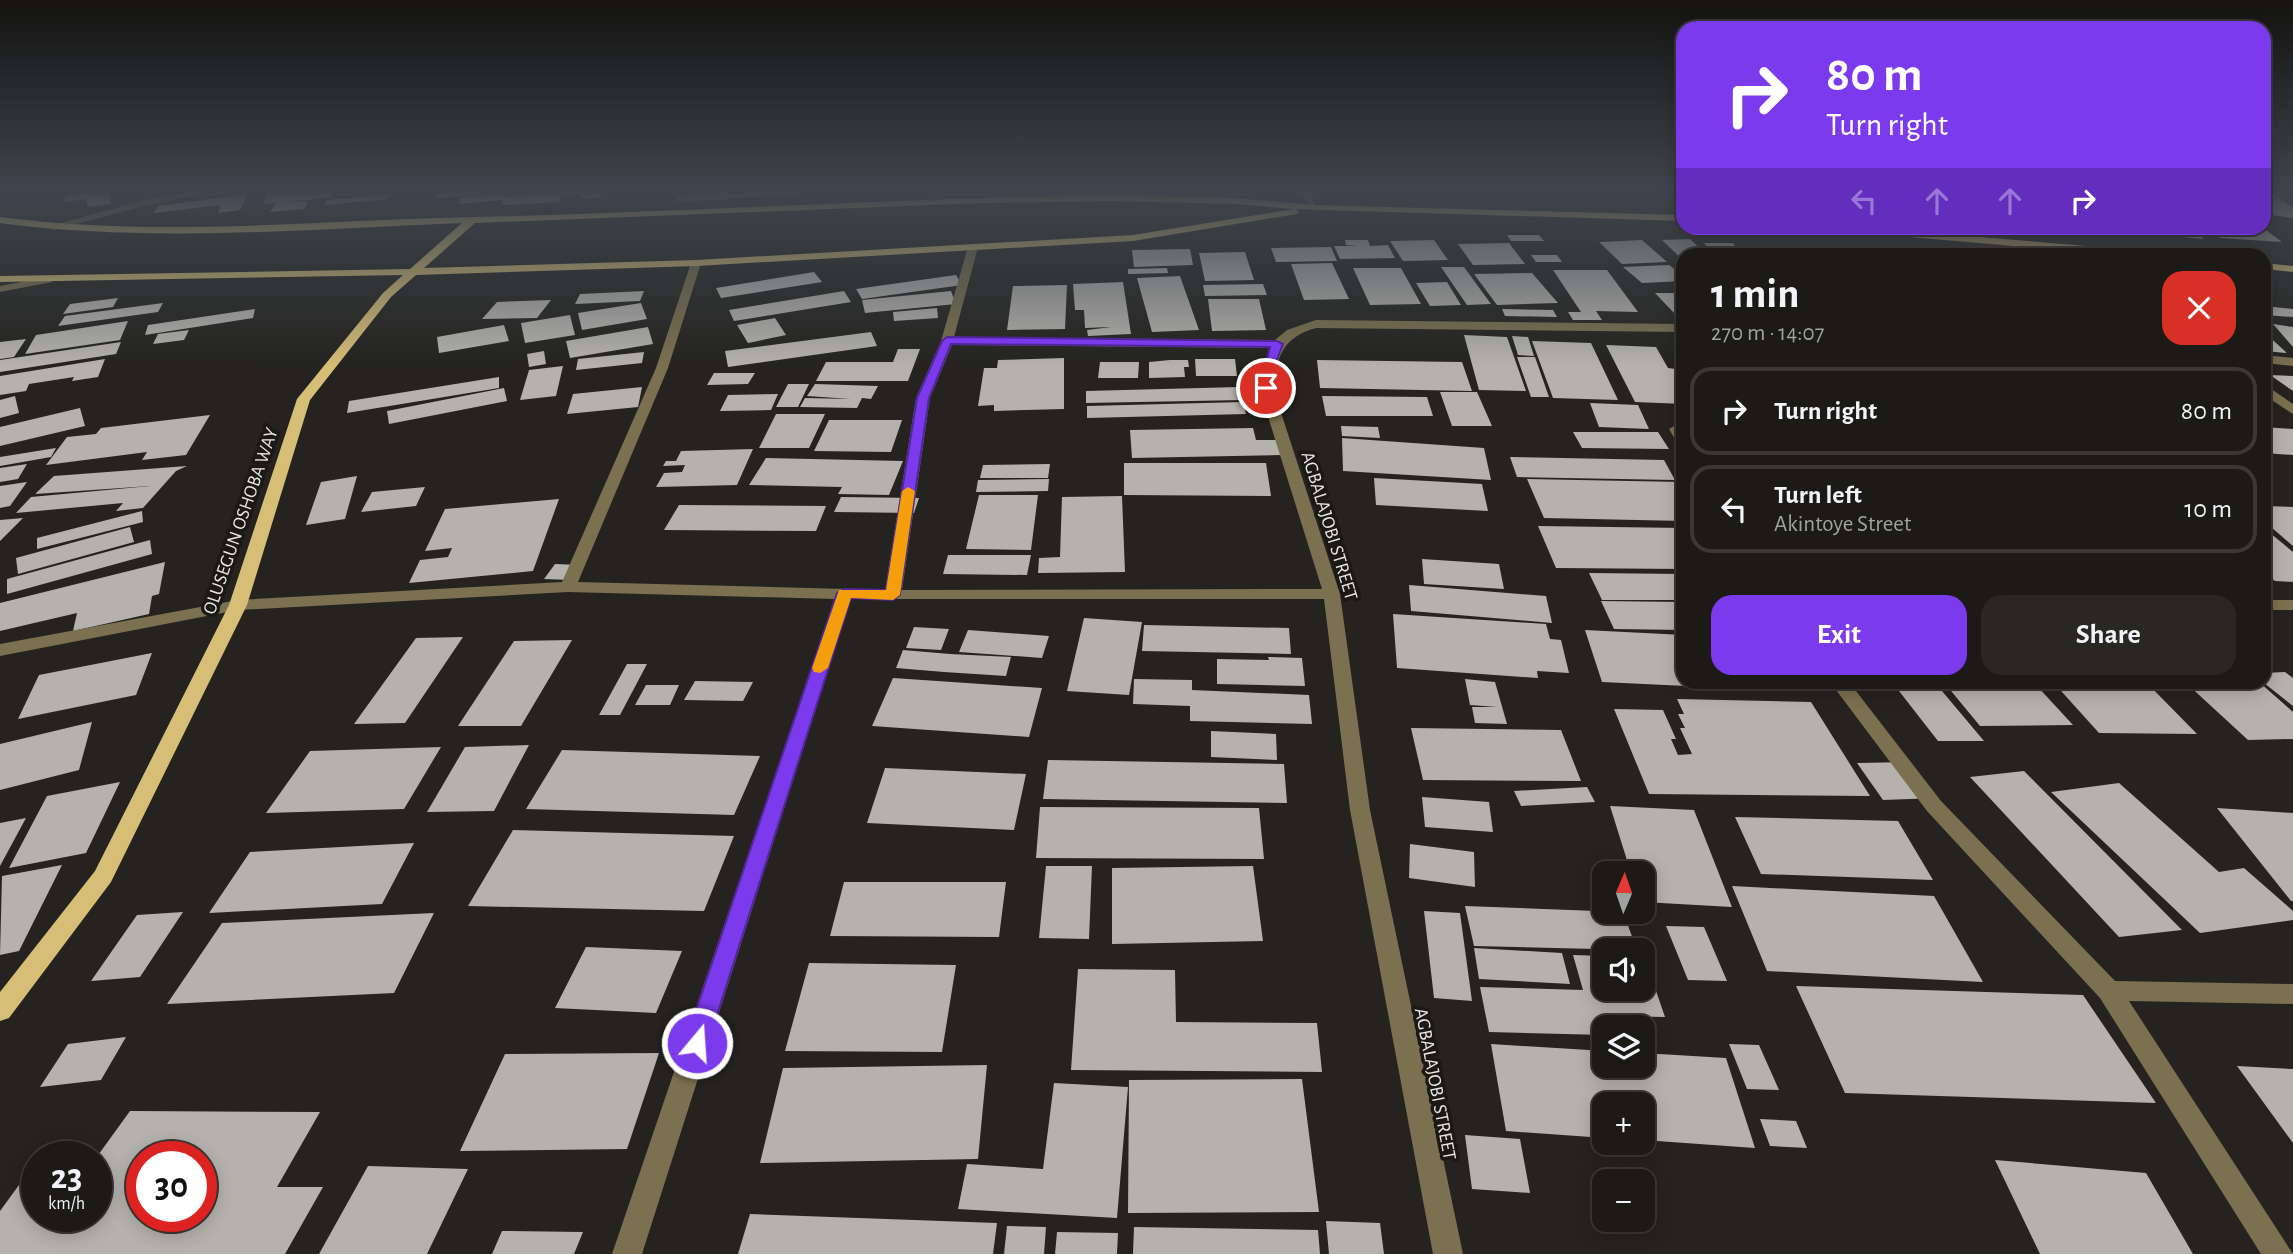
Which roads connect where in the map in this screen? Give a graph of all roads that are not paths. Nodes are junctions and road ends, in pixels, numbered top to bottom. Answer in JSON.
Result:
{"nodes":[{"id":1,"x":437,"y":251,"type":"edge"},
{"id":2,"x":912,"y":251,"type":"edge"},
{"id":3,"x":972,"y":251,"type":"edge"},
{"id":4,"x":696,"y":263,"type":"junction"},
{"id":5,"x":2271,"y":267,"type":"edge"},
{"id":6,"x":2293,"y":269,"type":"edge"},
{"id":7,"x":413,"y":272,"type":"junction"},
{"id":8,"x":0,"y":279,"type":"edge"},
{"id":9,"x":48,"y":280,"type":"junction"},
{"id":10,"x":0,"y":289,"type":"edge"},
{"id":11,"x":1676,"y":328,"type":"edge"},
{"id":12,"x":947,"y":341,"type":"junction"},
{"id":13,"x":1277,"y":344,"type":"junction"},
{"id":14,"x":2271,"y":360,"type":"edge"},
{"id":15,"x":2293,"y":362,"type":"edge"},
{"id":16,"x":2271,"y":393,"type":"edge"},
{"id":17,"x":2293,"y":410,"type":"edge"},
{"id":18,"x":568,"y":587,"type":"junction"},
{"id":19,"x":845,"y":593,"type":"junction"},
{"id":20,"x":1332,"y":594,"type":"junction"},
{"id":21,"x":893,"y":595,"type":"junction"},
{"id":22,"x":238,"y":605,"type":"junction"},
{"id":23,"x":2271,"y":605,"type":"edge"},
{"id":24,"x":2293,"y":605,"type":"edge"},
{"id":25,"x":0,"y":650,"type":"edge"},
{"id":26,"x":1844,"y":689,"type":"edge"},
{"id":27,"x":2109,"y":991,"type":"junction"},
{"id":28,"x":2293,"y":994,"type":"edge"},
{"id":29,"x":0,"y":1011,"type":"edge"},
{"id":30,"x":627,"y":1254,"type":"edge"},
{"id":31,"x":1448,"y":1254,"type":"edge"},
{"id":32,"x":2278,"y":1254,"type":"edge"}],
"edges":[{"from":1,"to":7,"type":"main road","name":"OLUSEGUN OSHOBA WAY"},
{"from":2,"to":4,"type":"main road"},
{"from":3,"to":12,"type":"street"},
{"from":4,"to":7,"type":"main road"},
{"from":4,"to":18,"type":"street"},
{"from":5,"to":6,"type":"main road"},
{"from":7,"to":9,"type":"main road"},
{"from":7,"to":22,"type":"main road","name":"OLUSEGUN OSHOBA WAY"},
{"from":8,"to":9,"type":"main road"},
{"from":9,"to":10,"type":"street"},
{"from":11,"to":13,"type":"street"},
{"from":12,"to":13,"type":"street"},
{"from":12,"to":21,"type":"street"},
{"from":13,"to":20,"type":"street","name":"AGBALAJOBI STREET"},
{"from":14,"to":15,"type":"street"},
{"from":16,"to":17,"type":"street"},
{"from":18,"to":19,"type":"street"},
{"from":18,"to":22,"type":"street"},
{"from":19,"to":21,"type":"street"},
{"from":19,"to":30,"type":"street"},
{"from":20,"to":21,"type":"street"},
{"from":20,"to":31,"type":"street","name":"AGBALAJOBI STREET"},
{"from":22,"to":25,"type":"street"},
{"from":22,"to":29,"type":"main road","name":"OLUSEGUN OSHOBA WAY"},
{"from":23,"to":24,"type":"street"},
{"from":26,"to":27,"type":"street"},
{"from":27,"to":28,"type":"street"},
{"from":27,"to":32,"type":"street"}]}
